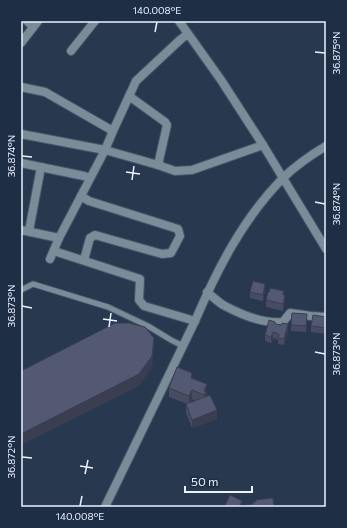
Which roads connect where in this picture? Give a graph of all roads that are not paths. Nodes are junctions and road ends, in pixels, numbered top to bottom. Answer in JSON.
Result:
{"nodes":[{"id":1,"x":27,"y":21,"type":"edge"},
{"id":2,"x":95,"y":21,"type":"edge"},
{"id":3,"x":179,"y":21,"type":"edge"},
{"id":4,"x":36,"y":24,"type":"edge"},
{"id":5,"x":188,"y":34,"type":"junction"},
{"id":6,"x":21,"y":43,"type":"edge"},
{"id":7,"x":71,"y":51,"type":"dead end"},
{"id":8,"x":21,"y":87,"type":"edge"},
{"id":9,"x":130,"y":96,"type":"junction"},
{"id":10,"x":113,"y":131,"type":"junction"},
{"id":11,"x":21,"y":134,"type":"edge"},
{"id":12,"x":263,"y":145,"type":"junction"},
{"id":13,"x":326,"y":146,"type":"edge"},
{"id":14,"x":105,"y":150,"type":"junction"},
{"id":15,"x":21,"y":163,"type":"edge"},
{"id":16,"x":158,"y":165,"type":"junction"},
{"id":17,"x":41,"y":167,"type":"junction"},
{"id":18,"x":90,"y":178,"type":"junction"},
{"id":19,"x":283,"y":178,"type":"junction"},
{"id":20,"x":81,"y":196,"type":"junction"},
{"id":21,"x":25,"y":230,"type":"edge"},
{"id":22,"x":59,"y":238,"type":"junction"},
{"id":23,"x":326,"y":249,"type":"edge"},
{"id":24,"x":54,"y":250,"type":"junction"},
{"id":25,"x":50,"y":259,"type":"dead end"},
{"id":26,"x":84,"y":260,"type":"junction"},
{"id":27,"x":21,"y":290,"type":"edge"},
{"id":28,"x":207,"y":292,"type":"junction"},
{"id":29,"x":326,"y":317,"type":"edge"},
{"id":30,"x":195,"y":321,"type":"junction"},
{"id":31,"x":183,"y":346,"type":"junction"},
{"id":32,"x":105,"y":507,"type":"edge"}],
"edges":[{"from":1,"to":4,"type":"street"},
{"from":2,"to":7,"type":"street"},
{"from":3,"to":5,"type":"street"},
{"from":4,"to":6,"type":"street"},
{"from":5,"to":9,"type":"street"},
{"from":5,"to":12,"type":"street"},
{"from":8,"to":10,"type":"street"},
{"from":9,"to":10,"type":"street"},
{"from":9,"to":16,"type":"street"},
{"from":10,"to":14,"type":"street"},
{"from":11,"to":14,"type":"street"},
{"from":12,"to":16,"type":"street"},
{"from":12,"to":19,"type":"street"},
{"from":13,"to":19,"type":"street"},
{"from":14,"to":16,"type":"street"},
{"from":14,"to":18,"type":"street"},
{"from":15,"to":17,"type":"street"},
{"from":17,"to":18,"type":"street"},
{"from":17,"to":21,"type":"street"},
{"from":18,"to":20,"type":"street"},
{"from":19,"to":23,"type":"street"},
{"from":19,"to":28,"type":"street"},
{"from":20,"to":22,"type":"street"},
{"from":20,"to":26,"type":"street"},
{"from":21,"to":22,"type":"street"},
{"from":22,"to":24,"type":"street"},
{"from":24,"to":25,"type":"street"},
{"from":24,"to":26,"type":"street"},
{"from":26,"to":30,"type":"street"},
{"from":27,"to":31,"type":"lane"},
{"from":28,"to":29,"type":"street"},
{"from":28,"to":30,"type":"street"},
{"from":30,"to":31,"type":"street"},
{"from":31,"to":32,"type":"street"}]}
